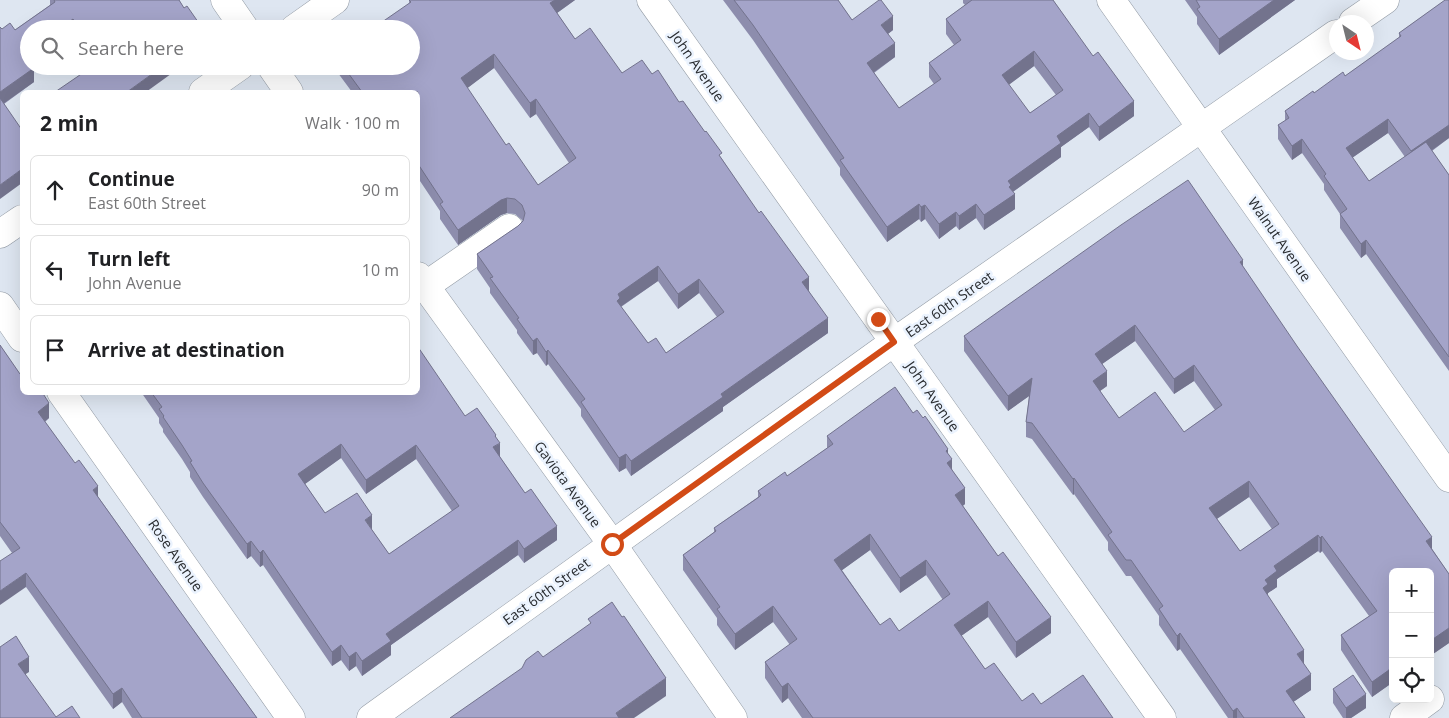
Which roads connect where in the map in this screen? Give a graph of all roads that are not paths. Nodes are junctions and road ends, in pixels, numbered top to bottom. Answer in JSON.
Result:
{"nodes":[{"id":1,"x":225,"y":0,"type":"edge"},
{"id":2,"x":335,"y":0,"type":"edge"},
{"id":3,"x":651,"y":0,"type":"edge"},
{"id":4,"x":1111,"y":0,"type":"edge"},
{"id":5,"x":1385,"y":0,"type":"edge"},
{"id":6,"x":1363,"y":15,"type":"edge"},
{"id":7,"x":239,"y":20,"type":"edge"},
{"id":8,"x":307,"y":20,"type":"edge"},
{"id":9,"x":1329,"y":39,"type":"edge"},
{"id":10,"x":227,"y":75,"type":"edge"},
{"id":11,"x":277,"y":75,"type":"edge"},
{"id":12,"x":205,"y":90,"type":"edge"},
{"id":13,"x":288,"y":90,"type":"edge"},
{"id":14,"x":1202,"y":129,"type":"junction"},
{"id":15,"x":20,"y":220,"type":"edge"},
{"id":16,"x":509,"y":228,"type":"dead end"},
{"id":17,"x":0,"y":234,"type":"edge"},
{"id":18,"x":421,"y":281,"type":"edge"},
{"id":19,"x":0,"y":306,"type":"edge"},
{"id":20,"x":20,"y":335,"type":"edge"},
{"id":21,"x":894,"y":342,"type":"junction"},
{"id":22,"x":63,"y":395,"type":"edge"},
{"id":23,"x":1449,"y":478,"type":"edge"},
{"id":24,"x":612,"y":544,"type":"junction"},
{"id":25,"x":1449,"y":686,"type":"edge"},
{"id":26,"x":1434,"y":696,"type":"edge"},
{"id":27,"x":1425,"y":703,"type":"edge"},
{"id":28,"x":290,"y":718,"type":"edge"},
{"id":29,"x":370,"y":718,"type":"edge"},
{"id":30,"x":733,"y":718,"type":"edge"},
{"id":31,"x":1162,"y":718,"type":"edge"},
{"id":32,"x":1404,"y":718,"type":"edge"}],
"edges":[{"from":1,"to":7,"type":"street"},
{"from":2,"to":8,"type":"street"},
{"from":3,"to":21,"type":"street","name":"John Avenue"},
{"from":4,"to":14,"type":"street","name":"Walnut Avenue"},
{"from":5,"to":6,"type":"street"},
{"from":9,"to":14,"type":"street","name":"East 60th Street"},
{"from":10,"to":12,"type":"street"},
{"from":11,"to":13,"type":"street"},
{"from":14,"to":21,"type":"street","name":"East 60th Street"},
{"from":14,"to":23,"type":"street","name":"Walnut Avenue"},
{"from":15,"to":17,"type":"street"},
{"from":16,"to":18,"type":"street"},
{"from":18,"to":24,"type":"street","name":"Gaviota Avenue"},
{"from":19,"to":20,"type":"street"},
{"from":21,"to":24,"type":"street","name":"East 60th Street"},
{"from":21,"to":31,"type":"street","name":"John Avenue"},
{"from":22,"to":28,"type":"street","name":"Rose Avenue"},
{"from":24,"to":29,"type":"street","name":"East 60th Street"},
{"from":24,"to":30,"type":"street","name":"Gaviota Avenue"},
{"from":25,"to":26,"type":"street"},
{"from":27,"to":32,"type":"street"}]}
